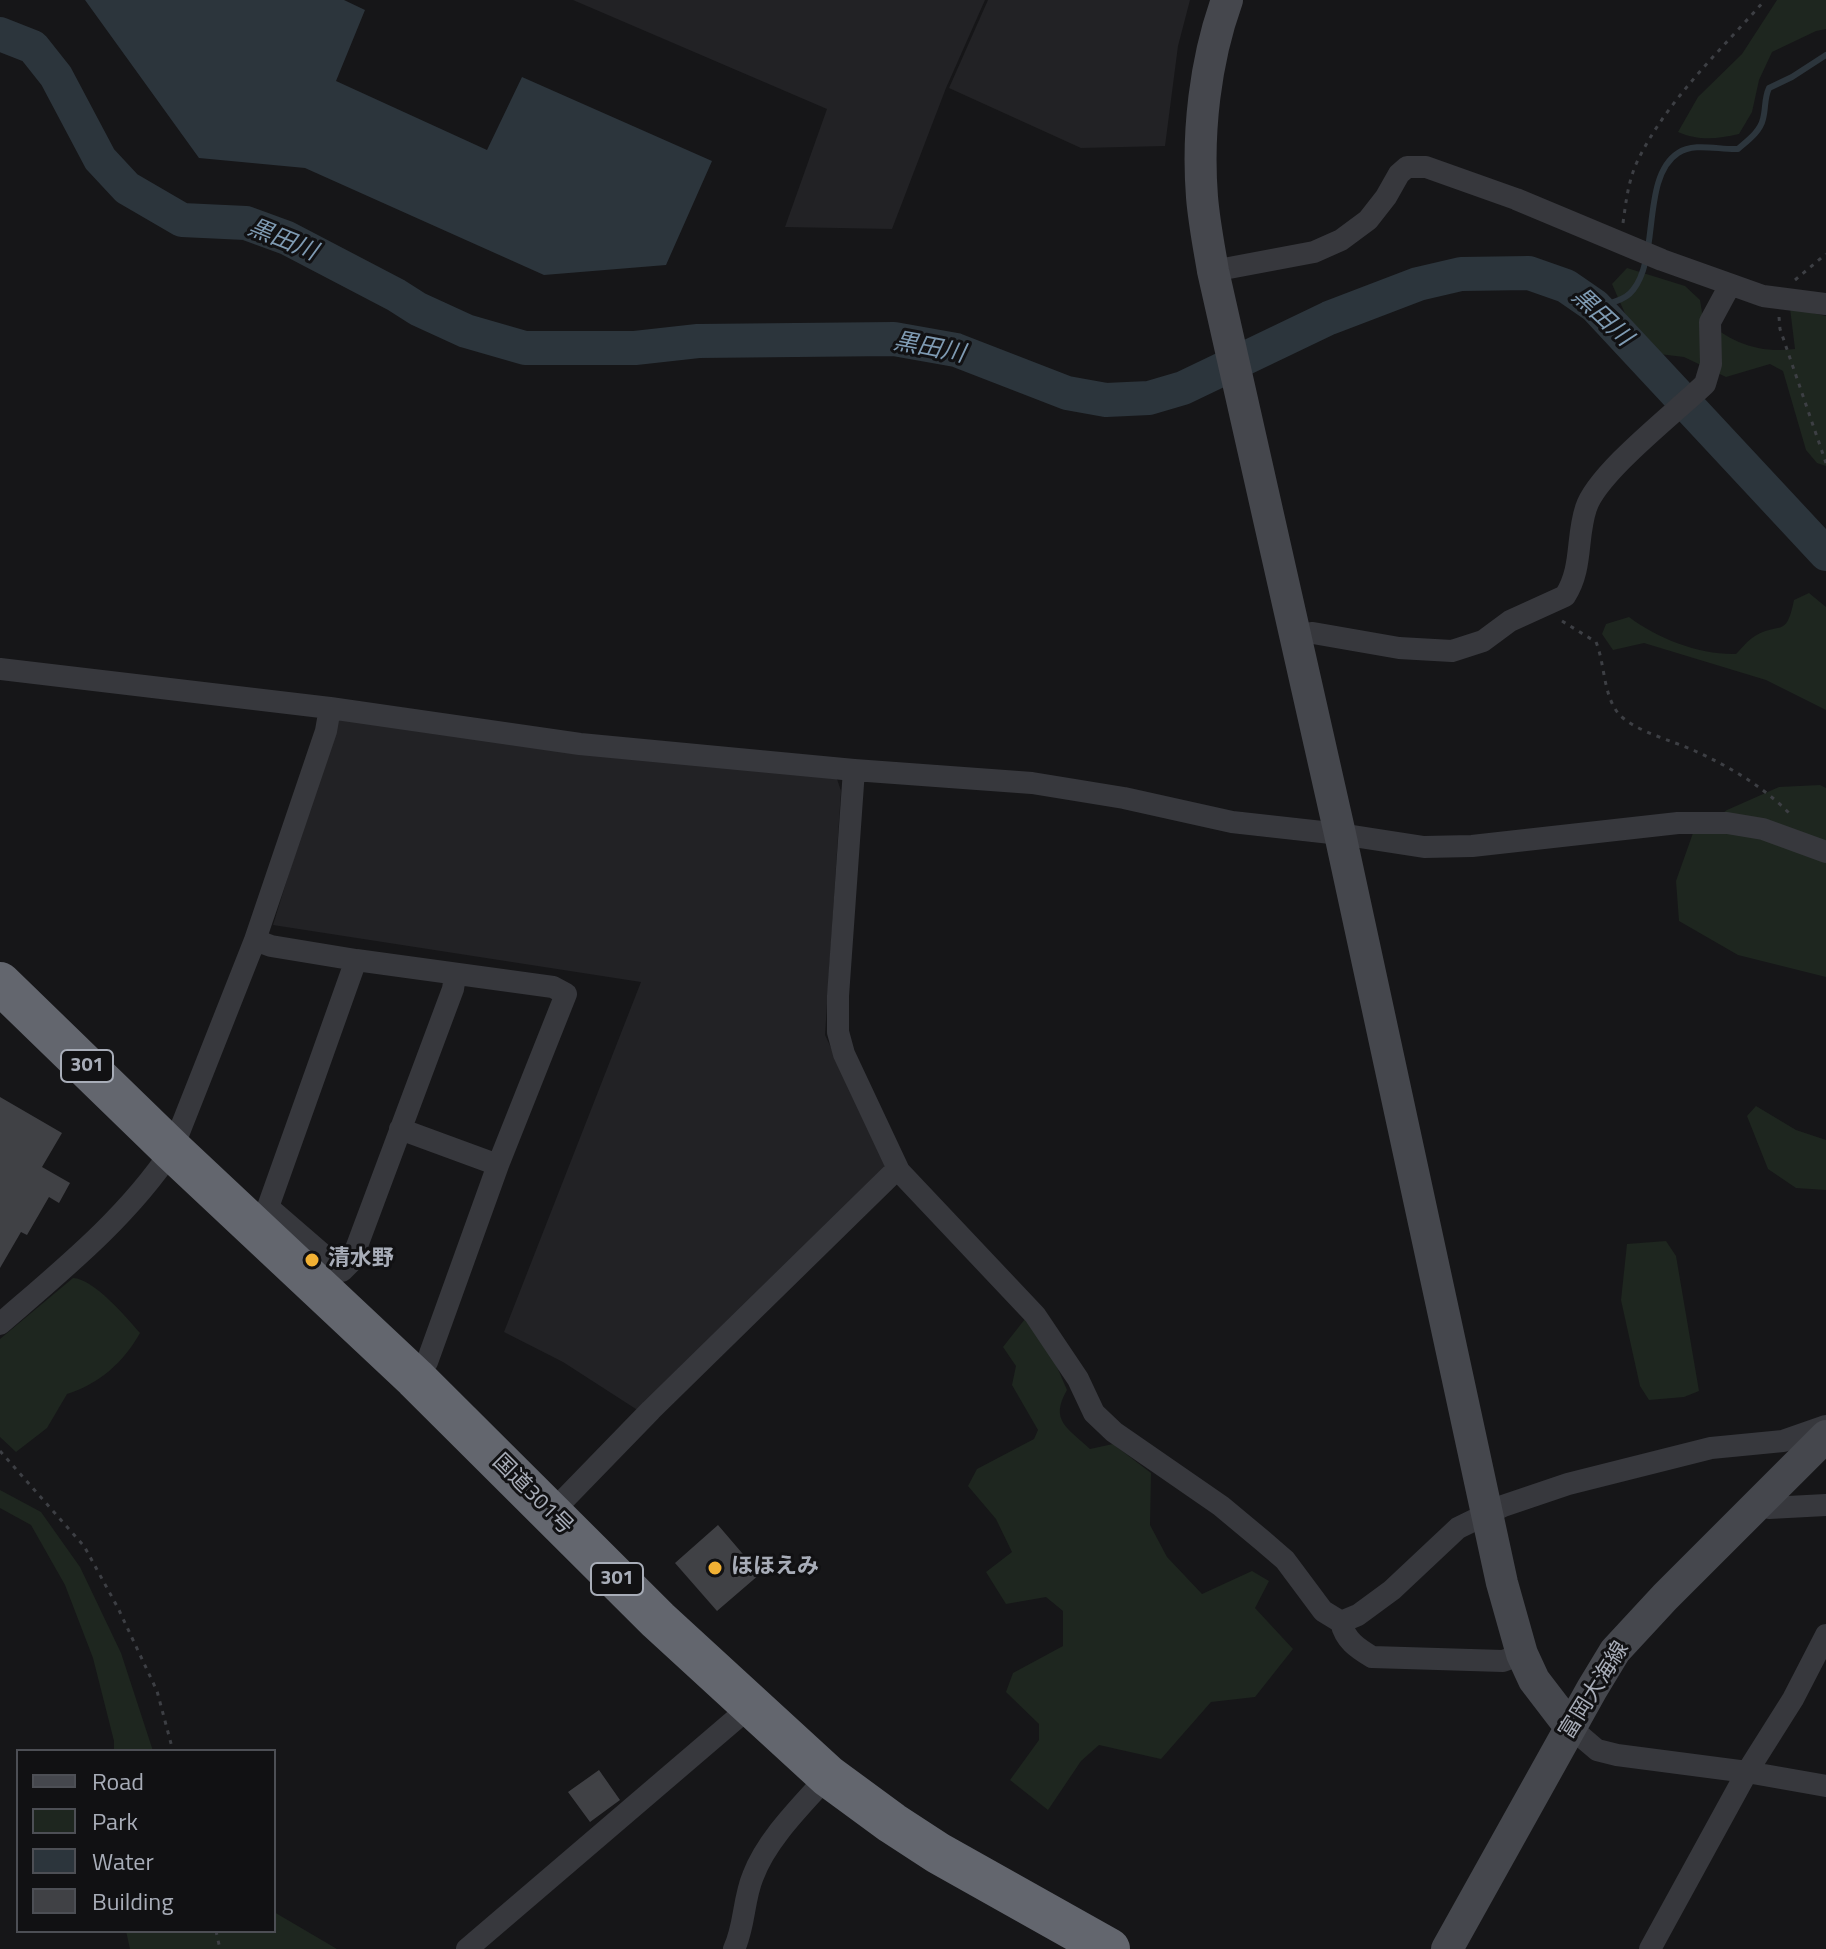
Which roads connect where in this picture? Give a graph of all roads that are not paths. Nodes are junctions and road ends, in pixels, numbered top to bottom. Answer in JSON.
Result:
{"nodes":[{"id":1,"x":1227,"y":0,"type":"edge"},
{"id":2,"x":1213,"y":271,"type":"junction"},
{"id":3,"x":1730,"y":285,"type":"junction"},
{"id":4,"x":1826,"y":304,"type":"edge"},
{"id":5,"x":1295,"y":635,"type":"junction"},
{"id":6,"x":0,"y":669,"type":"edge"},
{"id":7,"x":330,"y":708,"type":"junction"},
{"id":8,"x":854,"y":770,"type":"junction"},
{"id":9,"x":1340,"y":834,"type":"junction"},
{"id":10,"x":1819,"y":848,"type":"edge"},
{"id":11,"x":255,"y":940,"type":"junction"},
{"id":12,"x":356,"y":960,"type":"junction"},
{"id":13,"x":455,"y":975,"type":"junction"},
{"id":14,"x":0,"y":983,"type":"edge"},
{"id":15,"x":400,"y":1129,"type":"junction"},
{"id":16,"x":172,"y":1150,"type":"junction"},
{"id":17,"x":498,"y":1165,"type":"junction"},
{"id":18,"x":899,"y":1171,"type":"junction"},
{"id":19,"x":0,"y":1324,"type":"edge"},
{"id":20,"x":415,"y":1378,"type":"junction"},
{"id":21,"x":1826,"y":1426,"type":"edge"},
{"id":22,"x":1826,"y":1436,"type":"edge"},
{"id":23,"x":1758,"y":1504,"type":"junction"},
{"id":24,"x":1826,"y":1505,"type":"edge"},
{"id":25,"x":551,"y":1513,"type":"junction"},
{"id":26,"x":1487,"y":1514,"type":"junction"},
{"id":27,"x":1341,"y":1622,"type":"junction"},
{"id":28,"x":1826,"y":1635,"type":"edge"},
{"id":29,"x":1522,"y":1654,"type":"junction"},
{"id":30,"x":751,"y":1706,"type":"junction"},
{"id":31,"x":1570,"y":1727,"type":"junction"},
{"id":32,"x":1747,"y":1772,"type":"junction"},
{"id":33,"x":828,"y":1776,"type":"junction"},
{"id":34,"x":1826,"y":1786,"type":"edge"},
{"id":35,"x":467,"y":1949,"type":"edge"},
{"id":36,"x":734,"y":1949,"type":"edge"},
{"id":37,"x":1109,"y":1949,"type":"edge"},
{"id":38,"x":1447,"y":1949,"type":"edge"},
{"id":39,"x":1650,"y":1949,"type":"edge"}],
"edges":[{"from":1,"to":2,"type":"street"},
{"from":2,"to":3,"type":"street"},
{"from":2,"to":5,"type":"street"},
{"from":3,"to":4,"type":"street"},
{"from":3,"to":5,"type":"street"},
{"from":5,"to":9,"type":"street"},
{"from":6,"to":7,"type":"street"},
{"from":7,"to":8,"type":"street"},
{"from":7,"to":11,"type":"street"},
{"from":8,"to":9,"type":"street"},
{"from":8,"to":18,"type":"street"},
{"from":9,"to":10,"type":"street"},
{"from":9,"to":26,"type":"street"},
{"from":11,"to":12,"type":"street"},
{"from":11,"to":16,"type":"street"},
{"from":12,"to":13,"type":"street"},
{"from":12,"to":15,"type":"street"},
{"from":13,"to":15,"type":"street"},
{"from":13,"to":17,"type":"street"},
{"from":14,"to":16,"type":"highway","name":"国道301号","number":"301"},
{"from":15,"to":17,"type":"street"},
{"from":16,"to":19,"type":"street"},
{"from":16,"to":20,"type":"highway","name":"国道301号","number":"301"},
{"from":17,"to":20,"type":"street"},
{"from":18,"to":25,"type":"street"},
{"from":18,"to":27,"type":"street"},
{"from":20,"to":25,"type":"highway","name":"国道301号","number":"301"},
{"from":21,"to":26,"type":"street"},
{"from":22,"to":23,"type":"street","name":"富岡大海線"},
{"from":23,"to":24,"type":"street"},
{"from":23,"to":31,"type":"street","name":"富岡大海線"},
{"from":25,"to":30,"type":"highway","name":"国道301号","number":"301"},
{"from":26,"to":27,"type":"street"},
{"from":26,"to":29,"type":"street"},
{"from":27,"to":29,"type":"street"},
{"from":28,"to":32,"type":"street"},
{"from":29,"to":31,"type":"street"},
{"from":30,"to":33,"type":"highway","name":"国道301号","number":"301"},
{"from":30,"to":35,"type":"street"},
{"from":31,"to":32,"type":"street"},
{"from":31,"to":38,"type":"street","name":"富岡大海線"},
{"from":32,"to":34,"type":"street"},
{"from":32,"to":39,"type":"street"},
{"from":33,"to":36,"type":"street"},
{"from":33,"to":37,"type":"highway","name":"国道301号","number":"301"}]}
